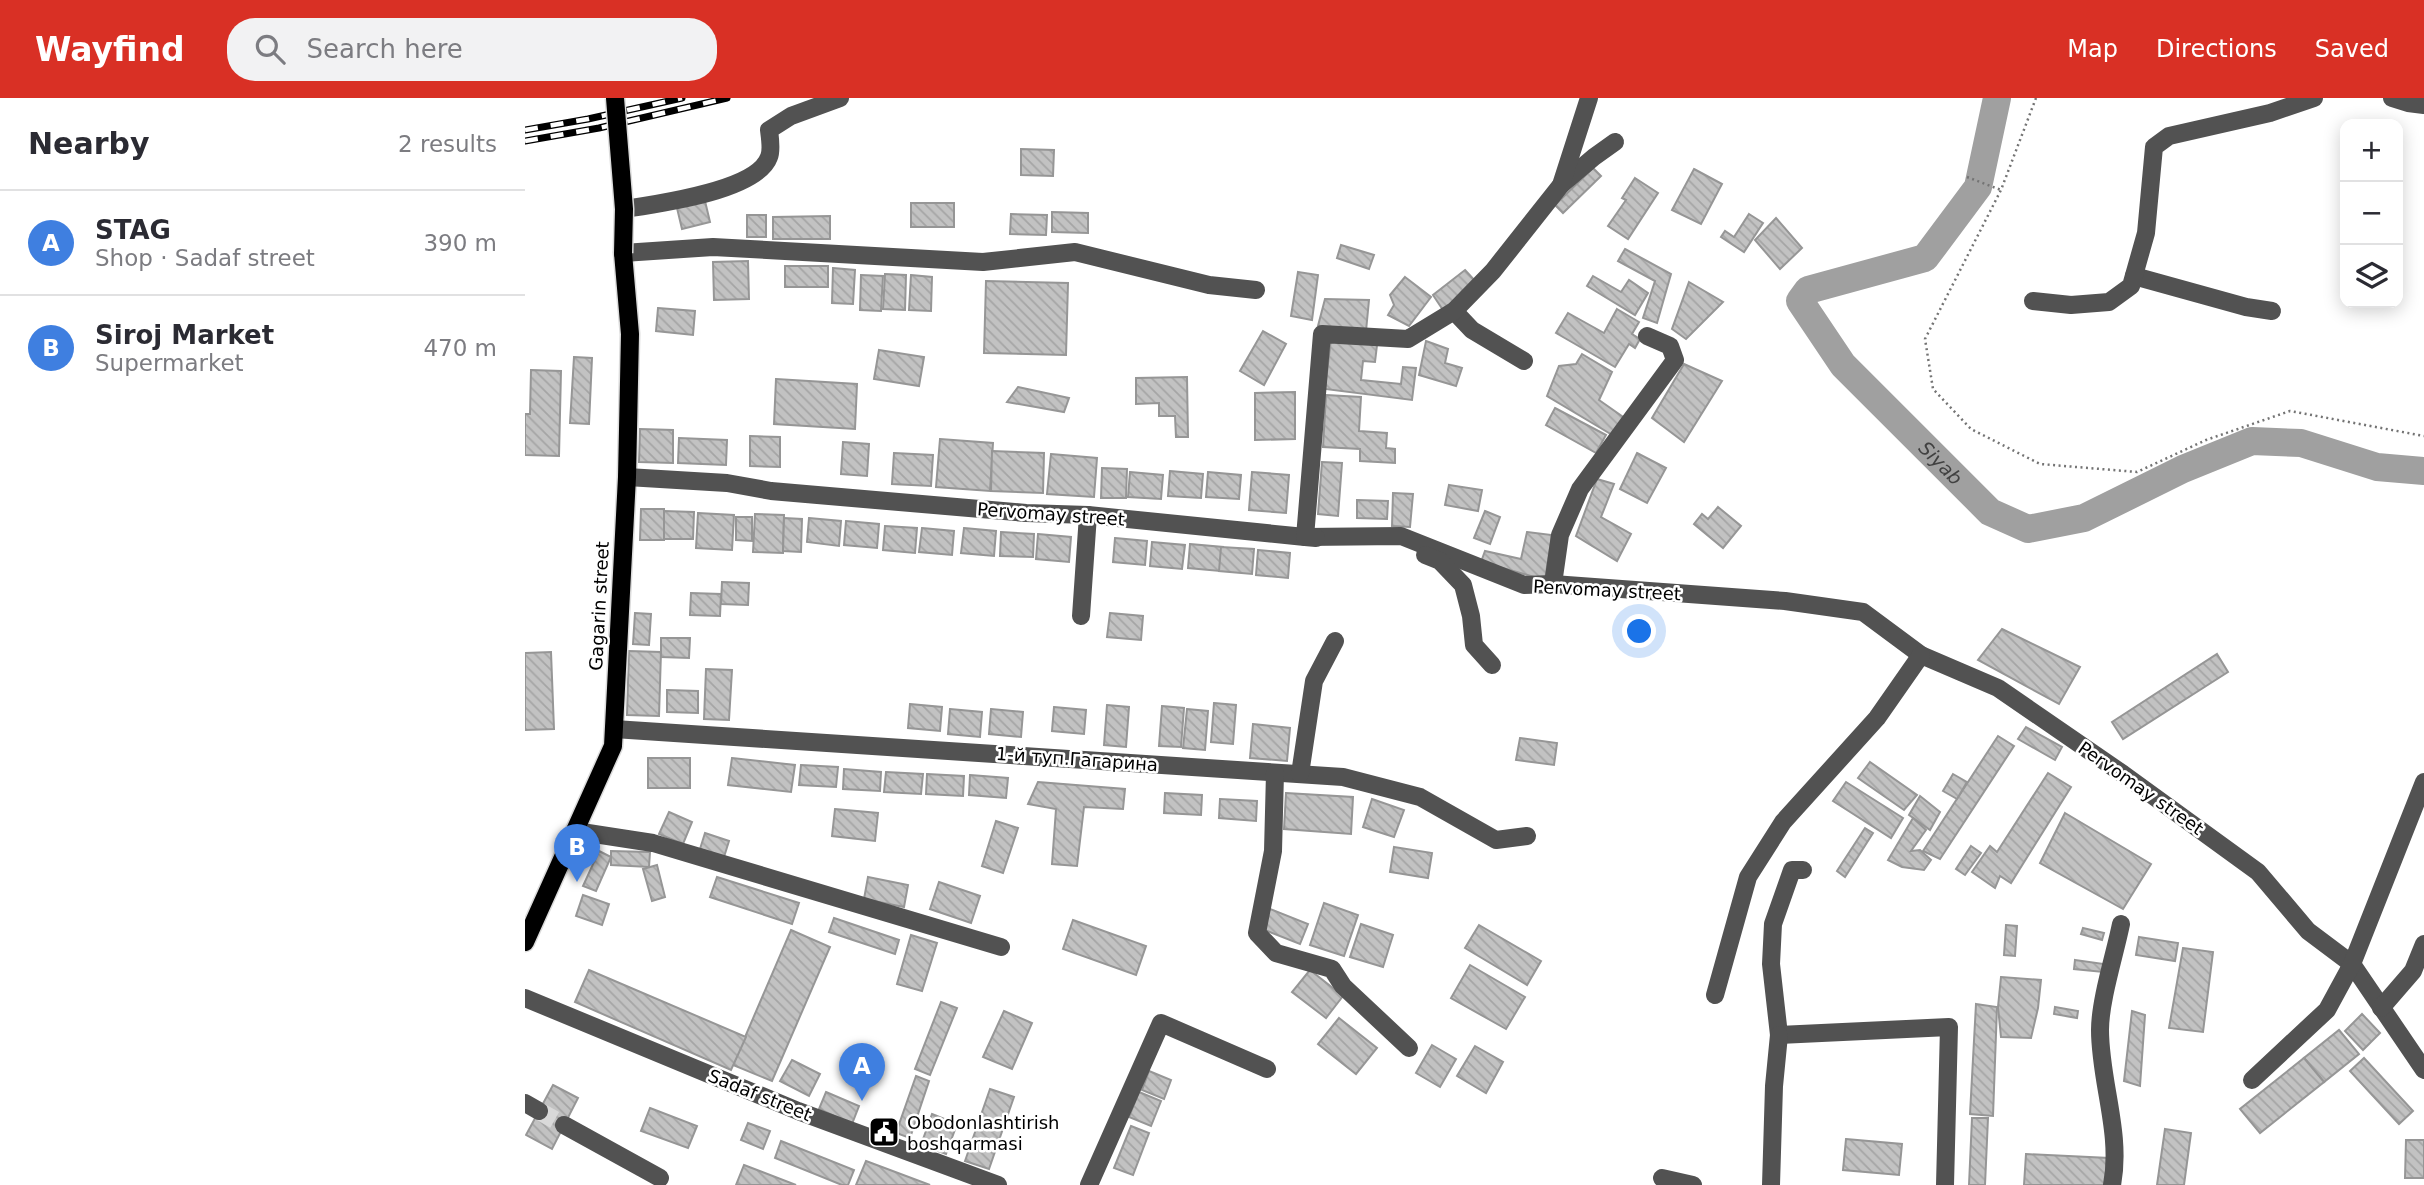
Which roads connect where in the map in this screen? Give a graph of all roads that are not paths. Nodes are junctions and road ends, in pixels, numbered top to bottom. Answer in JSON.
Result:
{"nodes":[{"id":1,"x":615,"y":98,"type":"edge"},
{"id":2,"x":840,"y":98,"type":"edge"},
{"id":3,"x":1589,"y":98,"type":"edge"},
{"id":4,"x":2314,"y":98,"type":"edge"},
{"id":5,"x":2392,"y":98,"type":"edge"},
{"id":6,"x":2424,"y":105,"type":"edge"},
{"id":7,"x":1615,"y":142,"type":"dead end"},
{"id":8,"x":1561,"y":185,"type":"junction"},
{"id":9,"x":624,"y":209,"type":"junction"},
{"id":10,"x":623,"y":253,"type":"junction"},
{"id":11,"x":2134,"y":276,"type":"junction"},
{"id":12,"x":1256,"y":290,"type":"dead end"},
{"id":13,"x":2033,"y":301,"type":"dead end"},
{"id":14,"x":1454,"y":311,"type":"junction"},
{"id":15,"x":2272,"y":311,"type":"dead end"},
{"id":16,"x":1647,"y":336,"type":"dead end"},
{"id":17,"x":1524,"y":361,"type":"dead end"},
{"id":18,"x":627,"y":477,"type":"junction"},
{"id":19,"x":1088,"y":516,"type":"junction"},
{"id":20,"x":1305,"y":537,"type":"junction"},
{"id":21,"x":1553,"y":584,"type":"junction"},
{"id":22,"x":1081,"y":615,"type":"dead end"},
{"id":23,"x":1335,"y":641,"type":"dead end"},
{"id":24,"x":1921,"y":655,"type":"junction"},
{"id":25,"x":1492,"y":664,"type":"dead end"},
{"id":26,"x":614,"y":729,"type":"junction"},
{"id":27,"x":1275,"y":773,"type":"junction"},
{"id":28,"x":1300,"y":774,"type":"junction"},
{"id":29,"x":2424,"y":782,"type":"edge"},
{"id":30,"x":575,"y":831,"type":"junction"},
{"id":31,"x":1527,"y":836,"type":"dead end"},
{"id":32,"x":1803,"y":870,"type":"dead end"},
{"id":33,"x":2121,"y":924,"type":"dead end"},
{"id":34,"x":525,"y":942,"type":"edge"},
{"id":35,"x":2424,"y":944,"type":"edge"},
{"id":36,"x":1001,"y":947,"type":"dead end"},
{"id":37,"x":2351,"y":964,"type":"junction"},
{"id":38,"x":1715,"y":995,"type":"dead end"},
{"id":39,"x":525,"y":998,"type":"edge"},
{"id":40,"x":2381,"y":1009,"type":"junction"},
{"id":41,"x":1779,"y":1035,"type":"junction"},
{"id":42,"x":1409,"y":1048,"type":"dead end"},
{"id":43,"x":1267,"y":1069,"type":"dead end"},
{"id":44,"x":2424,"y":1070,"type":"edge"},
{"id":45,"x":2252,"y":1080,"type":"dead end"},
{"id":46,"x":564,"y":1125,"type":"tunnel mouth"},
{"id":47,"x":660,"y":1178,"type":"dead end"},
{"id":48,"x":1662,"y":1178,"type":"dead end"},
{"id":49,"x":998,"y":1185,"type":"edge"},
{"id":50,"x":1089,"y":1185,"type":"edge"},
{"id":51,"x":1693,"y":1185,"type":"edge"},
{"id":52,"x":1771,"y":1185,"type":"edge"},
{"id":53,"x":1945,"y":1185,"type":"edge"},
{"id":54,"x":2112,"y":1185,"type":"edge"}],
"edges":[{"from":1,"to":9,"type":"main road","name":"Gagarin street","bridge":true},
{"from":2,"to":9,"type":"street"},
{"from":3,"to":8,"type":"street"},
{"from":4,"to":11,"type":"street"},
{"from":5,"to":6,"type":"street"},
{"from":7,"to":8,"type":"street"},
{"from":8,"to":14,"type":"street"},
{"from":9,"to":10,"type":"main road","name":"Gagarin street","bridge":true},
{"from":10,"to":12,"type":"street"},
{"from":10,"to":18,"type":"main road","name":"Gagarin street"},
{"from":11,"to":13,"type":"street"},
{"from":11,"to":15,"type":"street"},
{"from":14,"to":17,"type":"street"},
{"from":14,"to":20,"type":"street"},
{"from":16,"to":21,"type":"street"},
{"from":18,"to":19,"type":"street","name":"Pervomay street"},
{"from":18,"to":26,"type":"main road","name":"Gagarin street"},
{"from":19,"to":20,"type":"street","name":"Pervomay street"},
{"from":19,"to":22,"type":"street"},
{"from":20,"to":21,"type":"street","name":"Pervomay street"},
{"from":20,"to":25,"type":"street"},
{"from":21,"to":24,"type":"street","name":"Pervomay street"},
{"from":23,"to":28,"type":"street"},
{"from":24,"to":37,"type":"street","name":"Pervomay street"},
{"from":24,"to":38,"type":"street"},
{"from":26,"to":27,"type":"street","name":"1-й туп.Гагарина"},
{"from":26,"to":30,"type":"main road","name":"Gagarin street"},
{"from":27,"to":28,"type":"street","name":"1-й туп.Гагарина"},
{"from":27,"to":42,"type":"street"},
{"from":28,"to":31,"type":"street","name":"1-й туп.Гагарина"},
{"from":29,"to":37,"type":"street"},
{"from":30,"to":34,"type":"main road","name":"Gagarin street"},
{"from":30,"to":36,"type":"street"},
{"from":32,"to":41,"type":"street"},
{"from":33,"to":54,"type":"street"},
{"from":35,"to":40,"type":"street"},
{"from":37,"to":40,"type":"street","name":"Pervomay street"},
{"from":37,"to":45,"type":"street"},
{"from":39,"to":49,"type":"street","name":"Sadaf street"},
{"from":40,"to":44,"type":"street","name":"Pervomay street"},
{"from":41,"to":52,"type":"street"},
{"from":41,"to":53,"type":"street"},
{"from":43,"to":50,"type":"street"},
{"from":46,"to":47,"type":"street"},
{"from":48,"to":51,"type":"street"}]}
